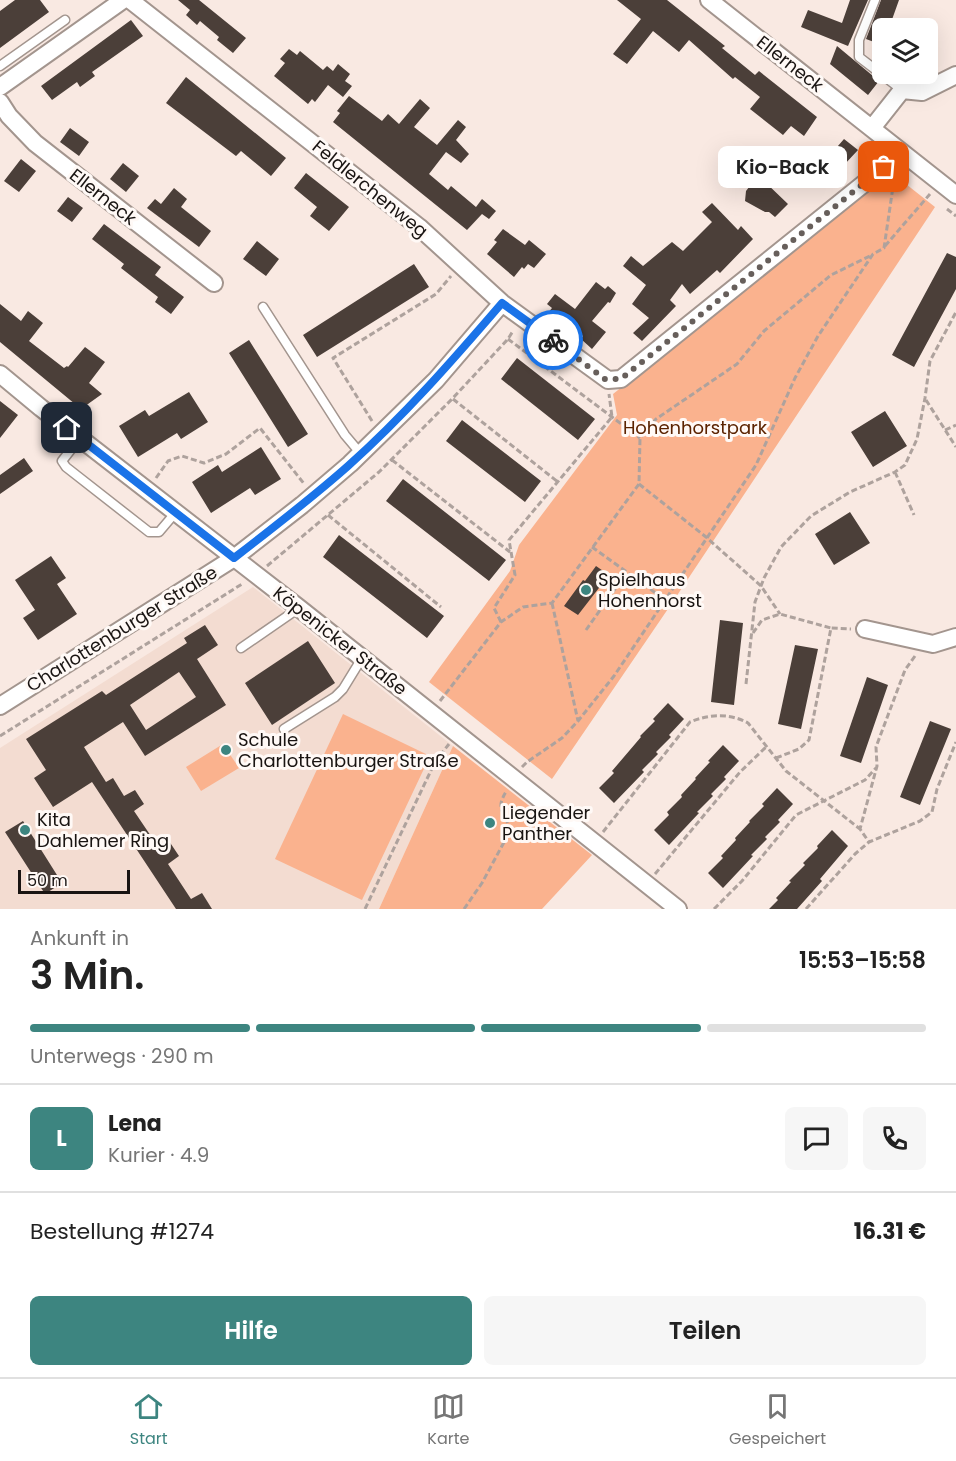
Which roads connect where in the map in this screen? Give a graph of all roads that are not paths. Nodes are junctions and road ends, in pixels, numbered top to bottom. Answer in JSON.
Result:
{"nodes":[{"id":1,"x":123,"y":0,"type":"edge"},
{"id":2,"x":130,"y":0,"type":"edge"},
{"id":3,"x":708,"y":0,"type":"edge"},
{"id":4,"x":875,"y":0,"type":"edge"},
{"id":5,"x":730,"y":8,"type":"edge"},
{"id":6,"x":65,"y":20,"type":"dead end"},
{"id":7,"x":0,"y":66,"type":"edge"},
{"id":8,"x":956,"y":75,"type":"edge"},
{"id":9,"x":0,"y":87,"type":"edge"},
{"id":10,"x":902,"y":90,"type":"junction"},
{"id":11,"x":0,"y":102,"type":"edge"},
{"id":12,"x":872,"y":128,"type":"junction"},
{"id":13,"x":902,"y":153,"type":"junction"},
{"id":14,"x":952,"y":192,"type":"edge"},
{"id":15,"x":214,"y":283,"type":"dead end"},
{"id":16,"x":502,"y":303,"type":"junction"},
{"id":17,"x":262,"y":307,"type":"dead end"},
{"id":18,"x":0,"y":374,"type":"edge"},
{"id":19,"x":80,"y":437,"type":"junction"},
{"id":20,"x":361,"y":454,"type":"junction"},
{"id":21,"x":176,"y":512,"type":"junction"},
{"id":22,"x":234,"y":558,"type":"junction"},
{"id":23,"x":299,"y":608,"type":"junction"},
{"id":24,"x":865,"y":629,"type":"road end"},
{"id":25,"x":956,"y":637,"type":"edge"},
{"id":26,"x":241,"y":648,"type":"dead end"},
{"id":27,"x":362,"y":658,"type":"junction"},
{"id":28,"x":0,"y":706,"type":"edge"},
{"id":29,"x":284,"y":729,"type":"dead end"},
{"id":30,"x":678,"y":909,"type":"edge"}],
"edges":[{"from":1,"to":9,"type":"street"},
{"from":2,"to":16,"type":"street","name":"Feldlerchenweg"},
{"from":3,"to":5,"type":"street","name":"Ellerneck"},
{"from":4,"to":10,"type":"lane"},
{"from":5,"to":12,"type":"street","name":"Ellerneck"},
{"from":6,"to":7,"type":"lane"},
{"from":8,"to":10,"type":"street"},
{"from":10,"to":12,"type":"street"},
{"from":11,"to":15,"type":"street","name":"Ellerneck"},
{"from":12,"to":13,"type":"street","name":"Ellerneck"},
{"from":13,"to":14,"type":"street","name":"Ellerneck"},
{"from":13,"to":16,"type":"street","name":"Feldlerchenweg"},
{"from":16,"to":20,"type":"street","name":"Charlottenburger Straße"},
{"from":17,"to":20,"type":"lane"},
{"from":18,"to":19,"type":"street","name":"Köpenicker Straße"},
{"from":19,"to":21,"type":"street","name":"Köpenicker Straße"},
{"from":19,"to":21,"type":"lane"},
{"from":20,"to":22,"type":"street","name":"Charlottenburger Straße"},
{"from":21,"to":22,"type":"street","name":"Köpenicker Straße"},
{"from":22,"to":23,"type":"street","name":"Köpenicker Straße"},
{"from":22,"to":28,"type":"street","name":"Charlottenburger Straße"},
{"from":23,"to":26,"type":"lane"},
{"from":23,"to":27,"type":"street","name":"Köpenicker Straße"},
{"from":24,"to":25,"type":"street"},
{"from":27,"to":29,"type":"lane"},
{"from":27,"to":30,"type":"street","name":"Köpenicker Straße"}]}
